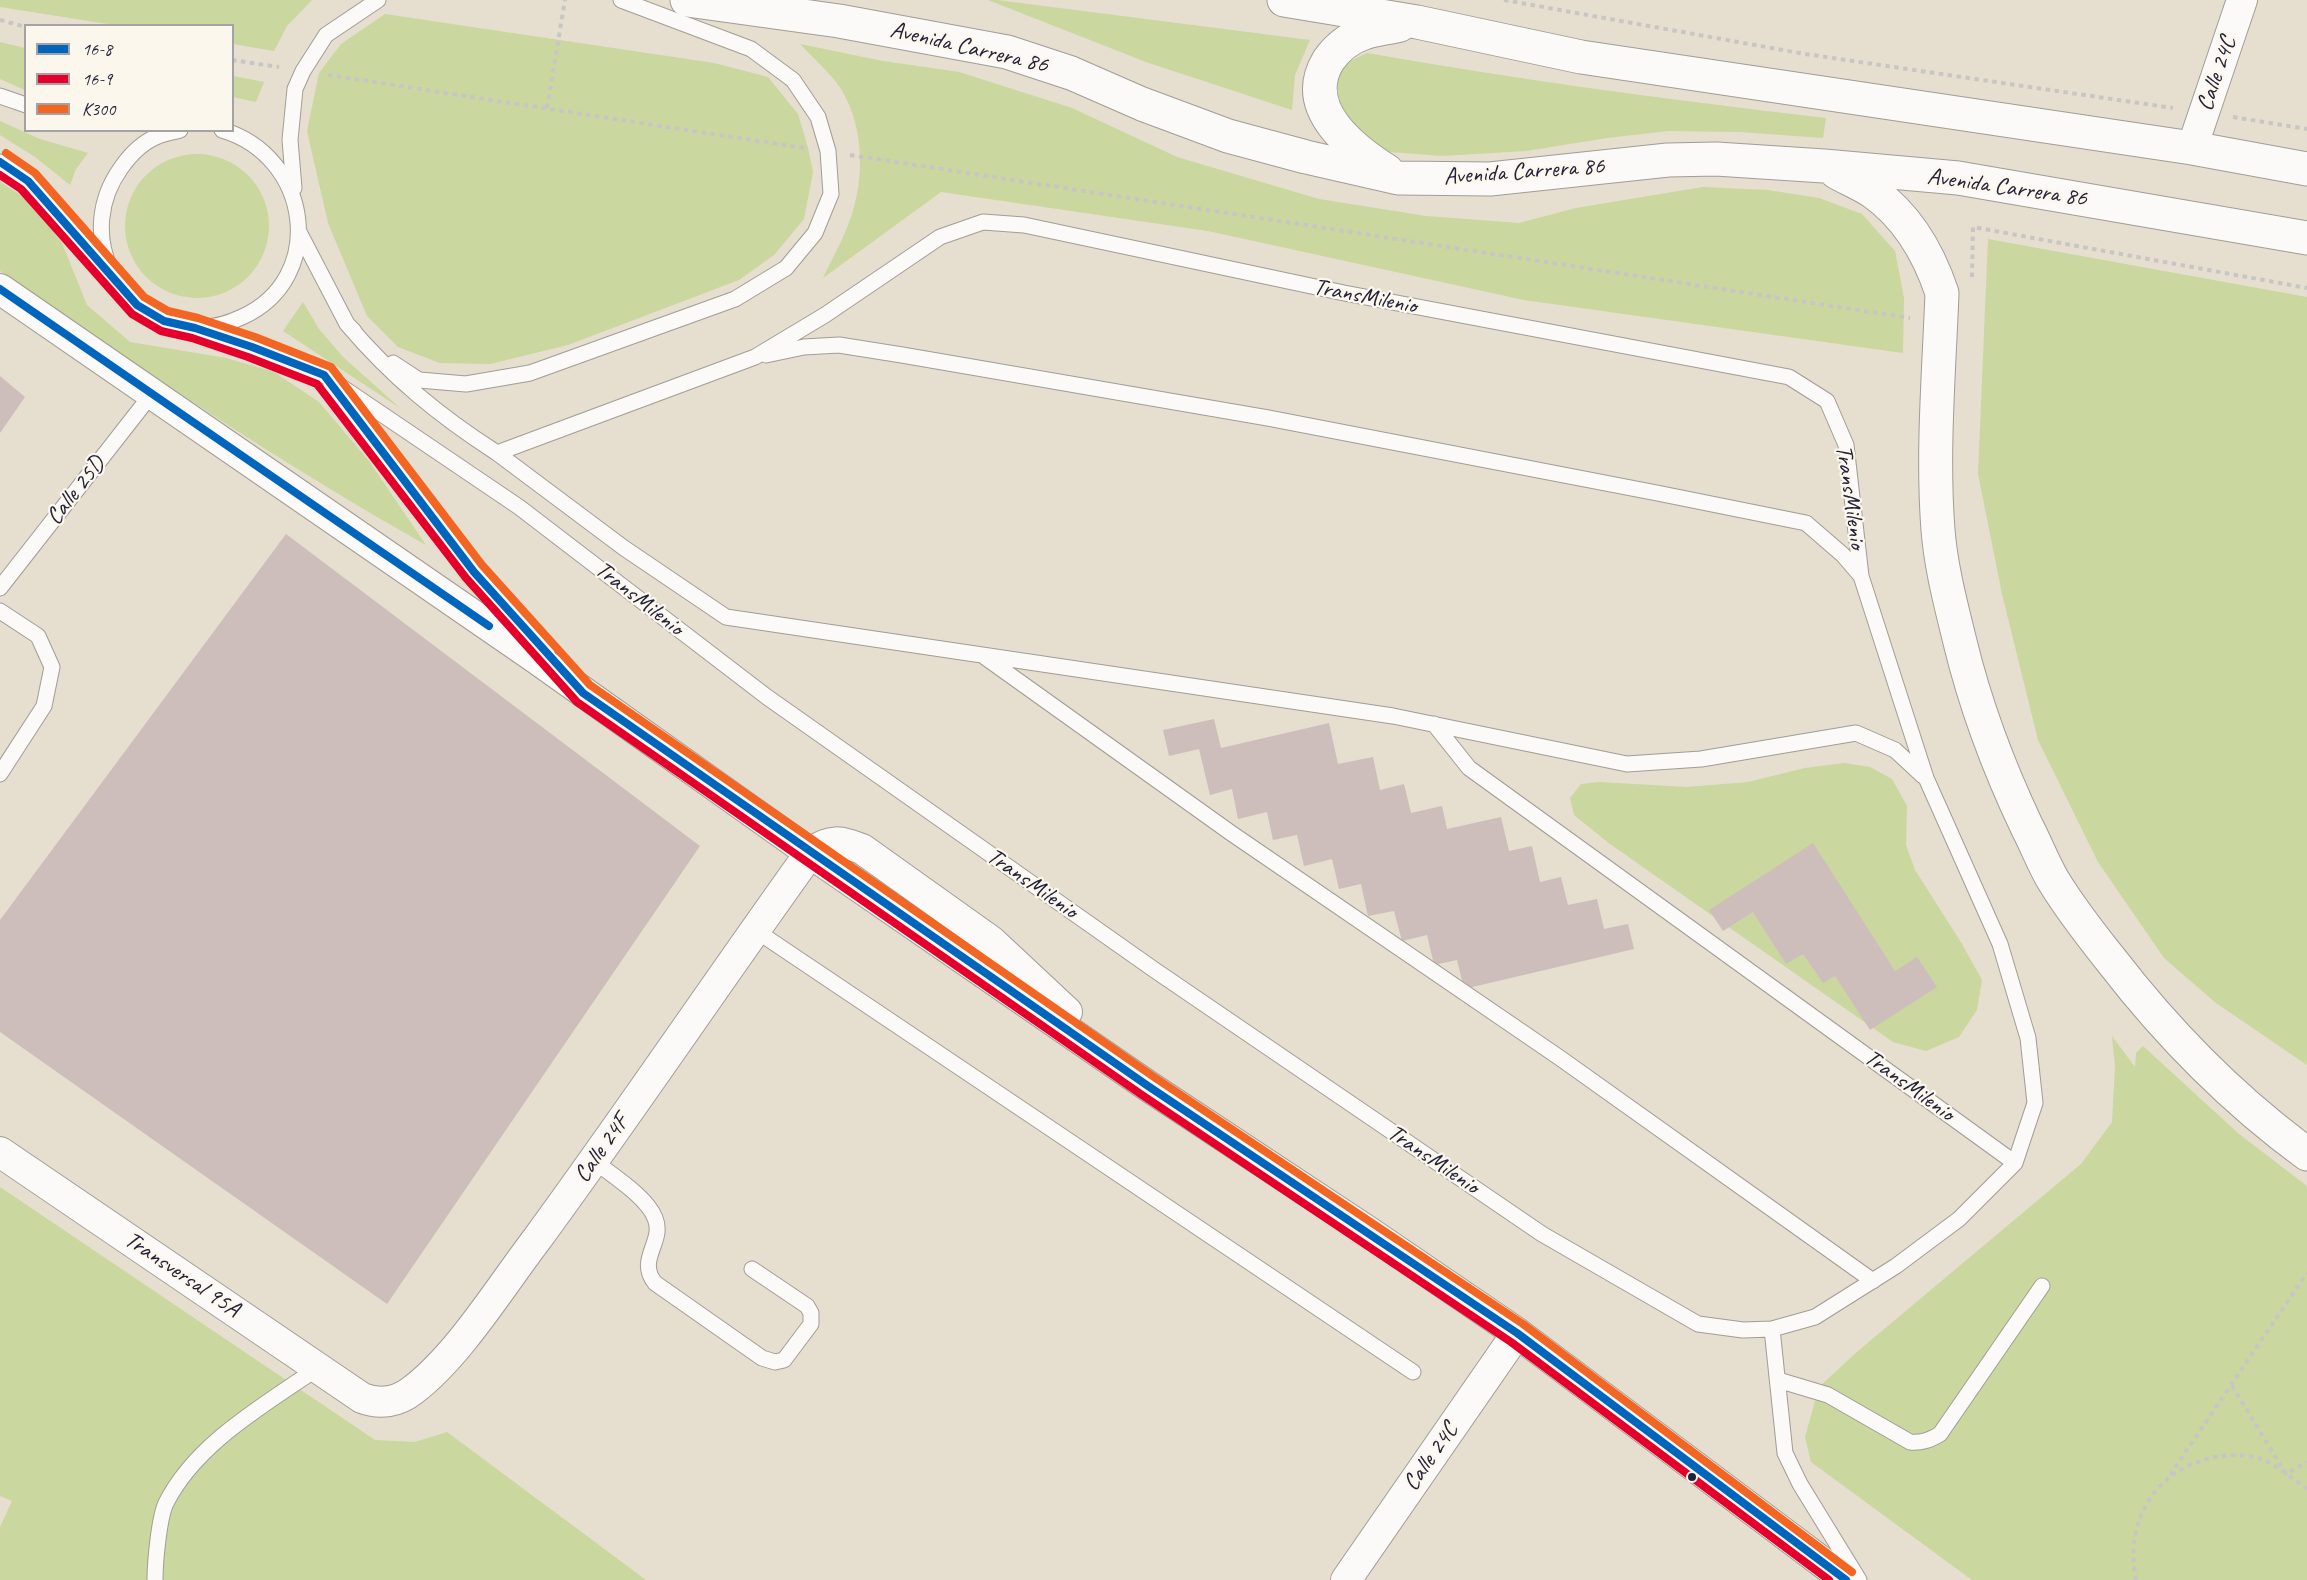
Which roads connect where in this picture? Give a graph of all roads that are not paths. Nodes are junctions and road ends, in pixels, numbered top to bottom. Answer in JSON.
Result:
{"nodes":[{"id":1,"x":378,"y":0,"type":"edge"},
{"id":2,"x":621,"y":0,"type":"edge"},
{"id":3,"x":687,"y":0,"type":"edge"},
{"id":4,"x":1284,"y":0,"type":"edge"},
{"id":5,"x":2242,"y":0,"type":"edge"},
{"id":6,"x":1417,"y":22,"type":"junction"},
{"id":7,"x":0,"y":96,"type":"edge"},
{"id":8,"x":24,"y":104,"type":"edge"},
{"id":9,"x":172,"y":132,"type":"edge"},
{"id":10,"x":227,"y":132,"type":"edge"},
{"id":11,"x":2192,"y":148,"type":"junction"},
{"id":12,"x":0,"y":162,"type":"edge"},
{"id":13,"x":1824,"y":166,"type":"junction"},
{"id":14,"x":2307,"y":169,"type":"edge"},
{"id":15,"x":1398,"y":178,"type":"junction"},
{"id":16,"x":296,"y":200,"type":"junction"},
{"id":17,"x":299,"y":232,"type":"junction"},
{"id":18,"x":2307,"y":238,"type":"edge"},
{"id":19,"x":116,"y":282,"type":"junction"},
{"id":20,"x":0,"y":290,"type":"edge"},
{"id":21,"x":347,"y":324,"type":"junction"},
{"id":22,"x":195,"y":327,"type":"junction"},
{"id":23,"x":755,"y":357,"type":"junction"},
{"id":24,"x":324,"y":375,"type":"junction"},
{"id":25,"x":151,"y":394,"type":"junction"},
{"id":26,"x":497,"y":453,"type":"junction"},
{"id":27,"x":1861,"y":576,"type":"junction"},
{"id":28,"x":0,"y":588,"type":"edge"},
{"id":29,"x":0,"y":611,"type":"edge"},
{"id":30,"x":979,"y":653,"type":"junction"},
{"id":31,"x":583,"y":693,"type":"junction"},
{"id":32,"x":1434,"y":724,"type":"junction"},
{"id":33,"x":0,"y":774,"type":"edge"},
{"id":34,"x":1926,"y":778,"type":"junction"},
{"id":35,"x":810,"y":853,"type":"junction"},
{"id":36,"x":755,"y":930,"type":"junction"},
{"id":37,"x":0,"y":1152,"type":"edge"},
{"id":38,"x":2307,"y":1154,"type":"edge"},
{"id":39,"x":594,"y":1161,"type":"junction"},
{"id":40,"x":2015,"y":1163,"type":"junction"},
{"id":41,"x":752,"y":1269,"type":"dead end"},
{"id":42,"x":1873,"y":1281,"type":"junction"},
{"id":43,"x":2042,"y":1287,"type":"dead end"},
{"id":44,"x":1772,"y":1329,"type":"junction"},
{"id":45,"x":1517,"y":1333,"type":"junction"},
{"id":46,"x":319,"y":1367,"type":"junction"},
{"id":47,"x":1413,"y":1372,"type":"dead end"},
{"id":48,"x":1778,"y":1380,"type":"junction"},
{"id":49,"x":362,"y":1398,"type":"joint"},
{"id":50,"x":155,"y":1580,"type":"edge"},
{"id":51,"x":1346,"y":1580,"type":"edge"},
{"id":52,"x":1846,"y":1580,"type":"edge"},
{"id":53,"x":1859,"y":1580,"type":"edge"}],
"edges":[{"from":1,"to":16,"type":"lane"},
{"from":2,"to":21,"type":"lane","name":"TransMilenio"},
{"from":3,"to":15,"type":"main road","name":"Avenida Carrera 86"},
{"from":4,"to":6,"type":"main road"},
{"from":5,"to":11,"type":"street","name":"Calle 24C"},
{"from":6,"to":11,"type":"main road"},
{"from":6,"to":15,"type":"main road"},
{"from":7,"to":8,"type":"lane"},
{"from":9,"to":19,"type":"lane"},
{"from":10,"to":16,"type":"lane"},
{"from":11,"to":14,"type":"main road"},
{"from":12,"to":19,"type":"lane"},
{"from":13,"to":15,"type":"main road","name":"Avenida Carrera 86"},
{"from":13,"to":18,"type":"main road","name":"Avenida Carrera 86"},
{"from":13,"to":38,"type":"main road"},
{"from":16,"to":17,"type":"lane"},
{"from":17,"to":21,"type":"lane","name":"TransMilenio"},
{"from":17,"to":22,"type":"lane"},
{"from":19,"to":22,"type":"lane"},
{"from":20,"to":25,"type":"street"},
{"from":21,"to":26,"type":"lane","name":"TransMilenio"},
{"from":22,"to":24,"type":"lane","name":"TransMilenio"},
{"from":23,"to":26,"type":"lane","name":"TransMilenio"},
{"from":23,"to":27,"type":"lane","name":"TransMilenio"},
{"from":23,"to":27,"type":"lane","name":"TransMilenio"},
{"from":24,"to":31,"type":"lane"},
{"from":24,"to":44,"type":"lane","name":"TransMilenio"},
{"from":25,"to":28,"type":"lane","name":"Calle 25D"},
{"from":25,"to":31,"type":"street"},
{"from":26,"to":30,"type":"lane","name":"TransMilenio"},
{"from":27,"to":34,"type":"lane","name":"TransMilenio"},
{"from":29,"to":33,"type":"lane"},
{"from":30,"to":32,"type":"lane","name":"TransMilenio"},
{"from":30,"to":42,"type":"lane","name":"TransMilenio"},
{"from":31,"to":35,"type":"street"},
{"from":32,"to":34,"type":"lane","name":"TransMilenio"},
{"from":32,"to":40,"type":"lane","name":"TransMilenio"},
{"from":34,"to":40,"type":"lane","name":"TransMilenio"},
{"from":35,"to":36,"type":"street","name":"Calle 24F"},
{"from":35,"to":45,"type":"street"},
{"from":36,"to":39,"type":"street","name":"Calle 24F"},
{"from":36,"to":47,"type":"lane"},
{"from":37,"to":46,"type":"street","name":"Transversal 95A"},
{"from":39,"to":41,"type":"lane"},
{"from":39,"to":49,"type":"street","name":"Calle 24F"},
{"from":40,"to":42,"type":"lane","name":"TransMilenio"},
{"from":42,"to":44,"type":"lane","name":"TransMilenio"},
{"from":43,"to":48,"type":"lane"},
{"from":44,"to":48,"type":"lane"},
{"from":45,"to":51,"type":"street","name":"Calle 24C"},
{"from":45,"to":52,"type":"street"},
{"from":46,"to":49,"type":"street","name":"Transversal 95A"},
{"from":46,"to":50,"type":"lane"},
{"from":48,"to":53,"type":"lane"}]}
